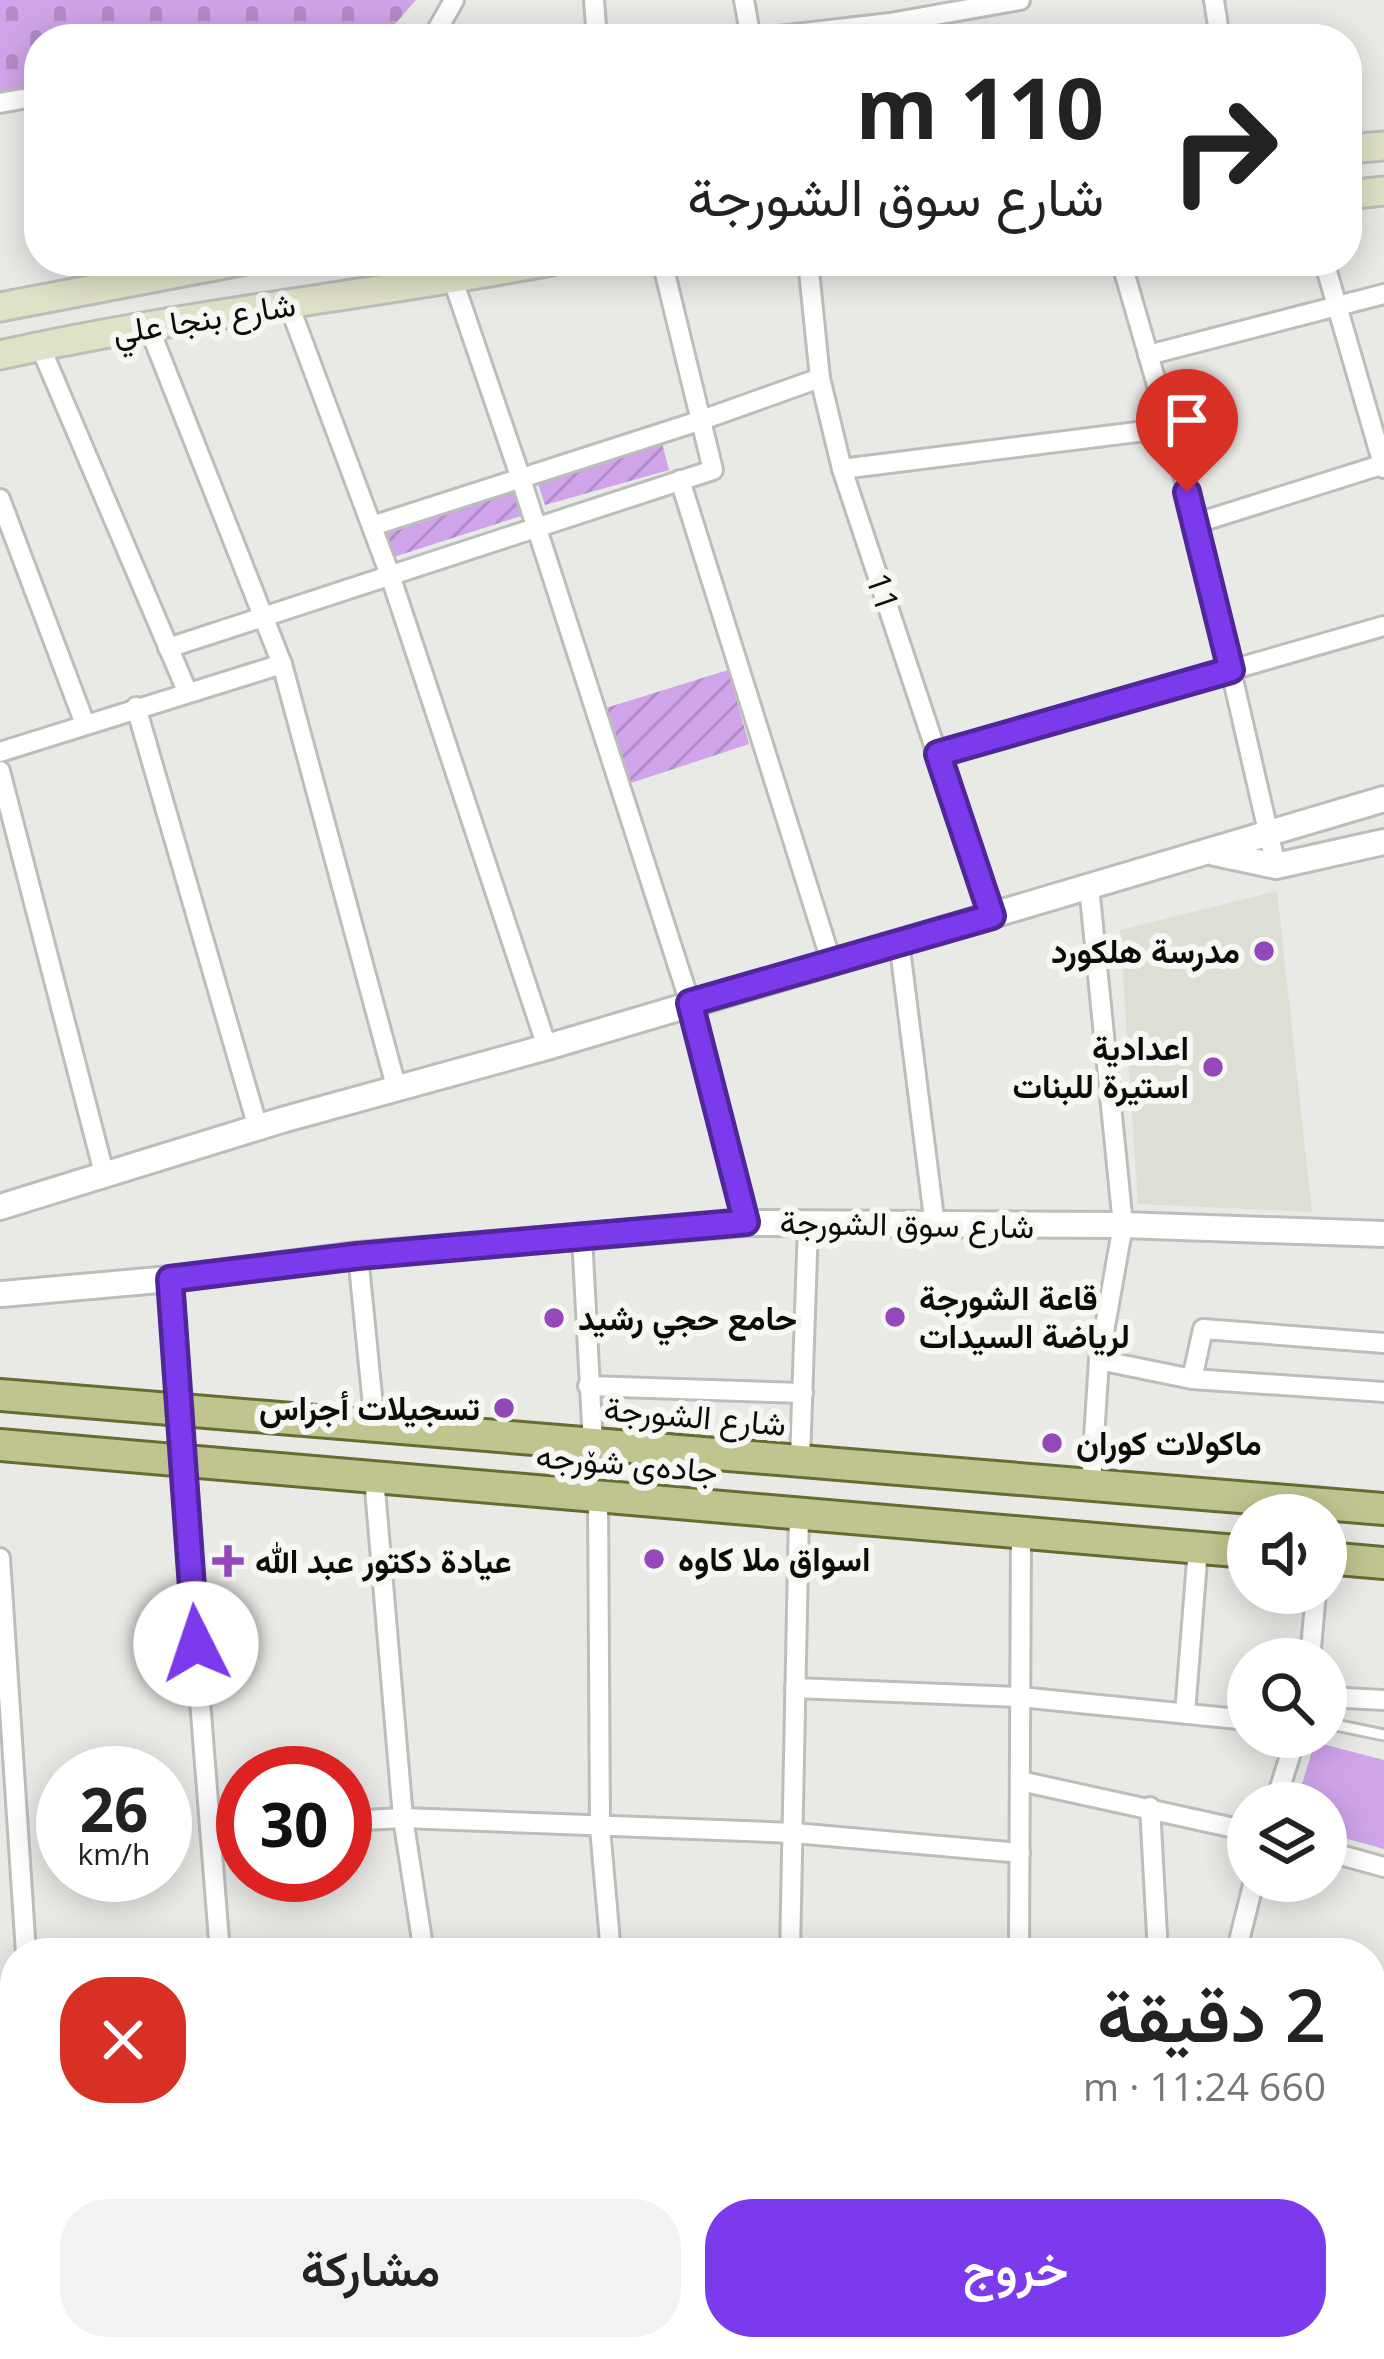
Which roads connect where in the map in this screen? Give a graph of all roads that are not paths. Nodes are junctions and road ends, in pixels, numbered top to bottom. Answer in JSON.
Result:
{"nodes":[{"id":1,"x":886,"y":0,"type":"edge"},
{"id":2,"x":1019,"y":0,"type":"edge"},
{"id":3,"x":890,"y":23,"type":"junction"},
{"id":4,"x":881,"y":24,"type":"edge"},
{"id":5,"x":22,"y":99,"type":"dead end"},
{"id":6,"x":0,"y":103,"type":"edge"},
{"id":7,"x":142,"y":276,"type":"edge"},
{"id":8,"x":473,"y":276,"type":"edge"},
{"id":9,"x":665,"y":276,"type":"edge"},
{"id":10,"x":810,"y":276,"type":"edge"},
{"id":11,"x":1124,"y":276,"type":"edge"},
{"id":12,"x":1328,"y":276,"type":"edge"},
{"id":13,"x":453,"y":280,"type":"junction"},
{"id":14,"x":1384,"y":294,"type":"edge"},
{"id":15,"x":289,"y":305,"type":"junction"},
{"id":16,"x":0,"y":307,"type":"edge"},
{"id":17,"x":1337,"y":308,"type":"junction"},
{"id":18,"x":148,"y":325,"type":"junction"},
{"id":19,"x":40,"y":346,"type":"junction"},
{"id":20,"x":0,"y":355,"type":"edge"},
{"id":21,"x":1148,"y":356,"type":"junction"},
{"id":22,"x":820,"y":378,"type":"junction"},
{"id":23,"x":699,"y":422,"type":"junction"},
{"id":24,"x":1169,"y":428,"type":"junction"},
{"id":25,"x":1384,"y":465,"type":"edge"},
{"id":26,"x":842,"y":470,"type":"junction"},
{"id":27,"x":520,"y":476,"type":"junction"},
{"id":28,"x":680,"y":480,"type":"junction"},
{"id":29,"x":0,"y":500,"type":"edge"},
{"id":30,"x":1197,"y":523,"type":"junction"},
{"id":31,"x":372,"y":526,"type":"junction"},
{"id":32,"x":536,"y":527,"type":"junction"},
{"id":33,"x":390,"y":575,"type":"junction"},
{"id":34,"x":266,"y":619,"type":"junction"},
{"id":35,"x":1384,"y":626,"type":"edge"},
{"id":36,"x":168,"y":648,"type":"junction"},
{"id":37,"x":282,"y":664,"type":"junction"},
{"id":38,"x":1231,"y":670,"type":"junction"},
{"id":39,"x":187,"y":691,"type":"junction"},
{"id":40,"x":136,"y":707,"type":"junction"},
{"id":41,"x":85,"y":724,"type":"junction"},
{"id":42,"x":0,"y":752,"type":"edge"},
{"id":43,"x":938,"y":754,"type":"junction"},
{"id":44,"x":0,"y":771,"type":"edge"},
{"id":45,"x":1384,"y":800,"type":"edge"},
{"id":46,"x":1268,"y":832,"type":"junction"},
{"id":47,"x":1384,"y":842,"type":"edge"},
{"id":48,"x":1213,"y":852,"type":"junction"},
{"id":49,"x":1276,"y":866,"type":"junction"},
{"id":50,"x":1089,"y":886,"type":"junction"},
{"id":51,"x":992,"y":916,"type":"junction"},
{"id":52,"x":899,"y":941,"type":"junction"},
{"id":53,"x":831,"y":961,"type":"junction"},
{"id":54,"x":690,"y":1003,"type":"junction"},
{"id":55,"x":547,"y":1047,"type":"junction"},
{"id":56,"x":397,"y":1090,"type":"junction"},
{"id":57,"x":258,"y":1128,"type":"junction"},
{"id":58,"x":104,"y":1177,"type":"junction"},
{"id":59,"x":0,"y":1207,"type":"edge"},
{"id":60,"x":746,"y":1222,"type":"junction"},
{"id":61,"x":808,"y":1224,"type":"junction"},
{"id":62,"x":1123,"y":1225,"type":"junction"},
{"id":63,"x":935,"y":1226,"type":"junction"},
{"id":64,"x":1384,"y":1234,"type":"edge"},
{"id":65,"x":582,"y":1236,"type":"junction"},
{"id":66,"x":358,"y":1256,"type":"junction"},
{"id":67,"x":170,"y":1279,"type":"junction"},
{"id":68,"x":1,"y":1290,"type":"edge"},
{"id":69,"x":1384,"y":1343,"type":"edge"},
{"id":70,"x":1100,"y":1360,"type":"junction"},
{"id":71,"x":1192,"y":1379,"type":"junction"},
{"id":72,"x":588,"y":1386,"type":"junction"},
{"id":73,"x":1384,"y":1392,"type":"edge"},
{"id":74,"x":803,"y":1394,"type":"junction"},
{"id":75,"x":0,"y":1395,"type":"edge"},
{"id":76,"x":178,"y":1410,"type":"junction"},
{"id":77,"x":375,"y":1426,"type":"junction"},
{"id":78,"x":593,"y":1444,"type":"junction"},
{"id":79,"x":0,"y":1445,"type":"edge"},
{"id":80,"x":181,"y":1460,"type":"junction"},
{"id":81,"x":800,"y":1460,"type":"junction"},
{"id":82,"x":374,"y":1477,"type":"junction"},
{"id":83,"x":1090,"y":1485,"type":"junction"},
{"id":84,"x":598,"y":1496,"type":"junction"},
{"id":85,"x":1384,"y":1509,"type":"edge"},
{"id":86,"x":799,"y":1513,"type":"junction"},
{"id":87,"x":1021,"y":1532,"type":"junction"},
{"id":88,"x":1198,"y":1548,"type":"junction"},
{"id":89,"x":1227,"y":1550,"type":"edge"},
{"id":90,"x":0,"y":1558,"type":"edge"},
{"id":91,"x":1347,"y":1560,"type":"edge"},
{"id":92,"x":1384,"y":1564,"type":"edge"},
{"id":93,"x":795,"y":1688,"type":"junction"},
{"id":94,"x":1020,"y":1697,"type":"junction"},
{"id":95,"x":1347,"y":1698,"type":"edge"},
{"id":96,"x":1384,"y":1700,"type":"edge"},
{"id":97,"x":1185,"y":1713,"type":"junction"},
{"id":98,"x":1227,"y":1718,"type":"edge"},
{"id":99,"x":1347,"y":1727,"type":"edge"},
{"id":100,"x":1384,"y":1735,"type":"edge"},
{"id":101,"x":1020,"y":1781,"type":"junction"},
{"id":102,"x":1150,"y":1807,"type":"junction"},
{"id":103,"x":403,"y":1818,"type":"junction"},
{"id":104,"x":372,"y":1820,"type":"edge"},
{"id":105,"x":1227,"y":1826,"type":"edge"},
{"id":106,"x":210,"y":1828,"type":"junction"},
{"id":107,"x":216,"y":1828,"type":"edge"},
{"id":108,"x":599,"y":1828,"type":"junction"},
{"id":109,"x":794,"y":1833,"type":"junction"},
{"id":110,"x":1019,"y":1853,"type":"junction"},
{"id":111,"x":1347,"y":1857,"type":"edge"},
{"id":112,"x":1384,"y":1868,"type":"edge"},
{"id":113,"x":1249,"y":1902,"type":"edge"},
{"id":114,"x":25,"y":1938,"type":"edge"},
{"id":115,"x":219,"y":1938,"type":"edge"},
{"id":116,"x":422,"y":1938,"type":"edge"},
{"id":117,"x":610,"y":1938,"type":"edge"},
{"id":118,"x":790,"y":1938,"type":"edge"},
{"id":119,"x":1019,"y":1938,"type":"edge"},
{"id":120,"x":1156,"y":1938,"type":"edge"},
{"id":121,"x":1240,"y":1938,"type":"edge"}],
"edges":[{"from":1,"to":3,"type":"street"},
{"from":2,"to":3,"type":"street"},
{"from":3,"to":4,"type":"street"},
{"from":5,"to":6,"type":"street"},
{"from":7,"to":16,"type":"main road","name":"شارع بنجا علي"},
{"from":8,"to":13,"type":"main road","name":"شارع بنجا علي"},
{"from":9,"to":23,"type":"street"},
{"from":10,"to":22,"type":"street","name":"11"},
{"from":11,"to":21,"type":"street"},
{"from":12,"to":17,"type":"street"},
{"from":13,"to":15,"type":"main road","name":"شارع بنجا علي"},
{"from":13,"to":27,"type":"street"},
{"from":14,"to":17,"type":"street"},
{"from":15,"to":18,"type":"main road","name":"شارع بنجا علي"},
{"from":15,"to":31,"type":"street"},
{"from":17,"to":21,"type":"street"},
{"from":17,"to":25,"type":"street"},
{"from":18,"to":19,"type":"main road","name":"شارع بنجا علي"},
{"from":18,"to":34,"type":"street"},
{"from":19,"to":20,"type":"main road","name":"شارع بنجا علي"},
{"from":19,"to":36,"type":"street"},
{"from":21,"to":24,"type":"street"},
{"from":22,"to":23,"type":"street"},
{"from":22,"to":26,"type":"street","name":"11"},
{"from":23,"to":27,"type":"street"},
{"from":23,"to":28,"type":"street"},
{"from":24,"to":26,"type":"street"},
{"from":24,"to":30,"type":"street"},
{"from":25,"to":30,"type":"street"},
{"from":26,"to":43,"type":"street","name":"11"},
{"from":27,"to":31,"type":"street"},
{"from":27,"to":32,"type":"street"},
{"from":28,"to":32,"type":"street"},
{"from":28,"to":53,"type":"street"},
{"from":29,"to":41,"type":"street"},
{"from":30,"to":38,"type":"street"},
{"from":31,"to":33,"type":"street"},
{"from":32,"to":33,"type":"street"},
{"from":32,"to":54,"type":"street"},
{"from":33,"to":34,"type":"street"},
{"from":33,"to":55,"type":"street"},
{"from":34,"to":36,"type":"street"},
{"from":34,"to":37,"type":"street"},
{"from":35,"to":38,"type":"street"},
{"from":36,"to":39,"type":"street"},
{"from":37,"to":39,"type":"street"},
{"from":37,"to":56,"type":"street"},
{"from":38,"to":43,"type":"street"},
{"from":38,"to":46,"type":"street"},
{"from":39,"to":40,"type":"street"},
{"from":40,"to":41,"type":"street"},
{"from":40,"to":57,"type":"street"},
{"from":41,"to":42,"type":"street"},
{"from":43,"to":51,"type":"street","name":"11"},
{"from":44,"to":58,"type":"street"},
{"from":45,"to":46,"type":"street"},
{"from":46,"to":48,"type":"street"},
{"from":46,"to":49,"type":"street"},
{"from":47,"to":49,"type":"street"},
{"from":48,"to":49,"type":"street"},
{"from":48,"to":50,"type":"street"},
{"from":50,"to":51,"type":"street"},
{"from":50,"to":62,"type":"street"},
{"from":51,"to":52,"type":"street"},
{"from":52,"to":53,"type":"street"},
{"from":52,"to":63,"type":"street"},
{"from":53,"to":54,"type":"street"},
{"from":54,"to":55,"type":"street"},
{"from":54,"to":60,"type":"street"},
{"from":55,"to":56,"type":"street"},
{"from":56,"to":57,"type":"street"},
{"from":57,"to":58,"type":"street"},
{"from":58,"to":59,"type":"street"},
{"from":60,"to":61,"type":"street","name":"شارع سوق الشورجة"},
{"from":60,"to":65,"type":"street","name":"شارع سوق الشورجة"},
{"from":61,"to":63,"type":"street","name":"شارع سوق الشورجة"},
{"from":61,"to":74,"type":"street"},
{"from":62,"to":63,"type":"street","name":"شارع سوق الشورجة"},
{"from":62,"to":64,"type":"street","name":"شارع سوق الشورجة"},
{"from":62,"to":70,"type":"street"},
{"from":65,"to":66,"type":"street","name":"شارع سوق الشورجة"},
{"from":65,"to":72,"type":"street"},
{"from":66,"to":67,"type":"street","name":"شارع سوق الشورجة"},
{"from":66,"to":77,"type":"street"},
{"from":67,"to":68,"type":"street","name":"شارع سوق الشورجة"},
{"from":67,"to":76,"type":"street"},
{"from":69,"to":71,"type":"street"},
{"from":70,"to":71,"type":"street"},
{"from":70,"to":83,"type":"street"},
{"from":71,"to":73,"type":"street"},
{"from":72,"to":74,"type":"street"},
{"from":72,"to":78,"type":"street"},
{"from":74,"to":81,"type":"street"},
{"from":75,"to":76,"type":"main road","name":"شارع الشورجة"},
{"from":76,"to":77,"type":"main road","name":"شارع الشورجة"},
{"from":76,"to":80,"type":"main road"},
{"from":77,"to":78,"type":"main road","name":"شارع الشورجة"},
{"from":78,"to":81,"type":"main road","name":"شارع الشورجة"},
{"from":79,"to":80,"type":"main road","name":"جادەی شۆرجە"},
{"from":80,"to":82,"type":"main road","name":"جادەی شۆرجە"},
{"from":80,"to":106,"type":"street"},
{"from":81,"to":83,"type":"main road","name":"شارع الشورجة"},
{"from":82,"to":84,"type":"main road","name":"جادەی شۆرجە"},
{"from":82,"to":103,"type":"street"},
{"from":83,"to":85,"type":"main road","name":"شارع الشورجة"},
{"from":84,"to":86,"type":"main road","name":"جادەی شۆرجە"},
{"from":84,"to":108,"type":"street"},
{"from":86,"to":87,"type":"main road","name":"جادەی شۆرجە"},
{"from":86,"to":93,"type":"street"},
{"from":87,"to":88,"type":"main road","name":"جادەی شۆرجە"},
{"from":87,"to":94,"type":"street"},
{"from":88,"to":89,"type":"main road","name":"جادەی شۆرجە"},
{"from":88,"to":97,"type":"street"},
{"from":90,"to":114,"type":"street"},
{"from":91,"to":92,"type":"main road"},
{"from":93,"to":94,"type":"street"},
{"from":93,"to":109,"type":"street"},
{"from":94,"to":97,"type":"street"},
{"from":94,"to":101,"type":"street"},
{"from":95,"to":96,"type":"street"},
{"from":97,"to":98,"type":"street"},
{"from":99,"to":100,"type":"lane"},
{"from":101,"to":102,"type":"street"},
{"from":101,"to":110,"type":"street"},
{"from":102,"to":105,"type":"street"},
{"from":102,"to":120,"type":"street"},
{"from":103,"to":104,"type":"street"},
{"from":103,"to":108,"type":"street"},
{"from":103,"to":116,"type":"street"},
{"from":106,"to":107,"type":"street"},
{"from":106,"to":115,"type":"street"},
{"from":108,"to":109,"type":"street"},
{"from":108,"to":117,"type":"street"},
{"from":109,"to":110,"type":"street"},
{"from":109,"to":118,"type":"street"},
{"from":110,"to":119,"type":"street"},
{"from":111,"to":112,"type":"street"},
{"from":113,"to":121,"type":"street"}]}
